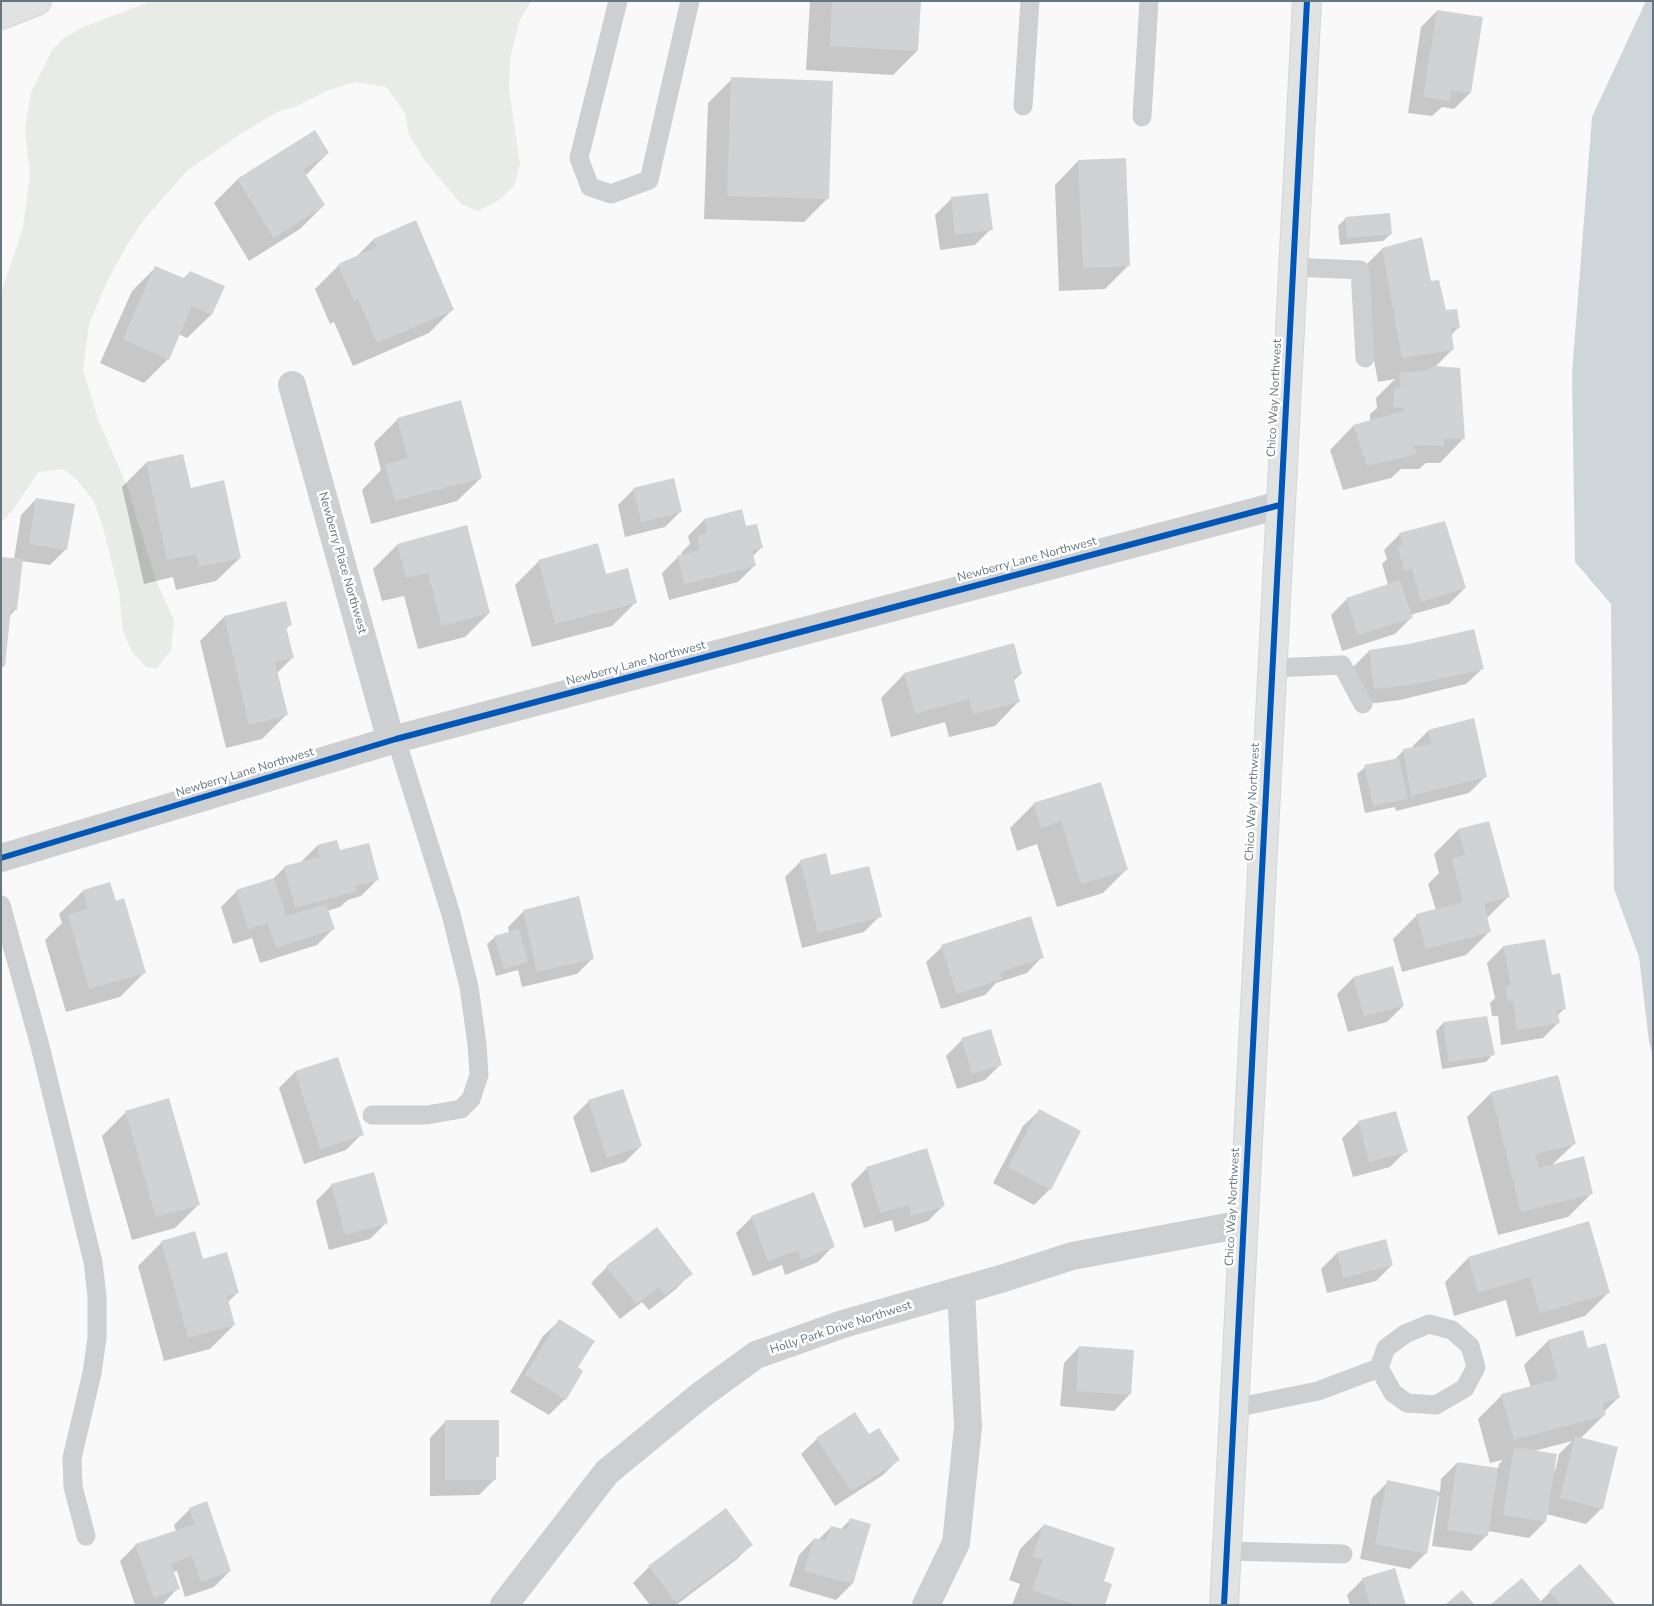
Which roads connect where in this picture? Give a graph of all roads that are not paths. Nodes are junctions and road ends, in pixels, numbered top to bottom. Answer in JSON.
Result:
{"nodes":[{"id":1,"x":37,"y":1,"type":"edge"},
{"id":2,"x":618,"y":1,"type":"edge"},
{"id":3,"x":690,"y":1,"type":"edge"},
{"id":4,"x":1030,"y":1,"type":"edge"},
{"id":5,"x":1149,"y":1,"type":"edge"},
{"id":6,"x":1307,"y":1,"type":"edge"},
{"id":7,"x":1,"y":15,"type":"edge"},
{"id":8,"x":1023,"y":106,"type":"dead end"},
{"id":9,"x":1142,"y":117,"type":"dead end"},
{"id":10,"x":1293,"y":267,"type":"junction"},
{"id":11,"x":1364,"y":358,"type":"dead end"},
{"id":12,"x":292,"y":385,"type":"dead end"},
{"id":13,"x":1280,"y":505,"type":"junction"},
{"id":14,"x":1272,"y":668,"type":"junction"},
{"id":15,"x":1363,"y":704,"type":"dead end"},
{"id":16,"x":394,"y":740,"type":"junction"},
{"id":17,"x":1,"y":858,"type":"edge"},
{"id":18,"x":1,"y":905,"type":"edge"},
{"id":19,"x":372,"y":1115,"type":"dead end"},
{"id":20,"x":1243,"y":1224,"type":"junction"},
{"id":21,"x":961,"y":1291,"type":"junction"},
{"id":22,"x":1380,"y":1368,"type":"junction"},
{"id":23,"x":1234,"y":1408,"type":"junction"},
{"id":24,"x":86,"y":1536,"type":"dead end"},
{"id":25,"x":1227,"y":1551,"type":"junction"},
{"id":26,"x":1343,"y":1554,"type":"dead end"},
{"id":27,"x":504,"y":1605,"type":"edge"},
{"id":28,"x":926,"y":1605,"type":"edge"},
{"id":29,"x":1224,"y":1605,"type":"edge"}],
"edges":[{"from":1,"to":7,"type":"main road"},
{"from":2,"to":3,"type":"lane"},
{"from":4,"to":8,"type":"lane"},
{"from":5,"to":9,"type":"lane"},
{"from":6,"to":10,"type":"main road","name":"Chico Way Northwest"},
{"from":10,"to":11,"type":"lane"},
{"from":10,"to":13,"type":"main road","name":"Chico Way Northwest"},
{"from":12,"to":16,"type":"street","name":"Newberry Place Northwest"},
{"from":13,"to":14,"type":"main road","name":"Chico Way Northwest"},
{"from":13,"to":16,"type":"street","name":"Newberry Lane Northwest"},
{"from":14,"to":15,"type":"lane"},
{"from":14,"to":20,"type":"main road","name":"Chico Way Northwest"},
{"from":16,"to":17,"type":"street","name":"Newberry Lane Northwest"},
{"from":16,"to":19,"type":"lane"},
{"from":18,"to":24,"type":"lane"},
{"from":20,"to":21,"type":"street","name":"Holly Park Drive Northwest"},
{"from":20,"to":23,"type":"main road","name":"Chico Way Northwest"},
{"from":21,"to":27,"type":"street","name":"Holly Park Drive Northwest"},
{"from":21,"to":28,"type":"street"},
{"from":22,"to":22,"type":"lane"},
{"from":22,"to":23,"type":"lane"},
{"from":23,"to":25,"type":"main road","name":"Chico Way Northwest"},
{"from":25,"to":26,"type":"lane"},
{"from":25,"to":29,"type":"main road","name":"Chico Way Northwest"}]}
